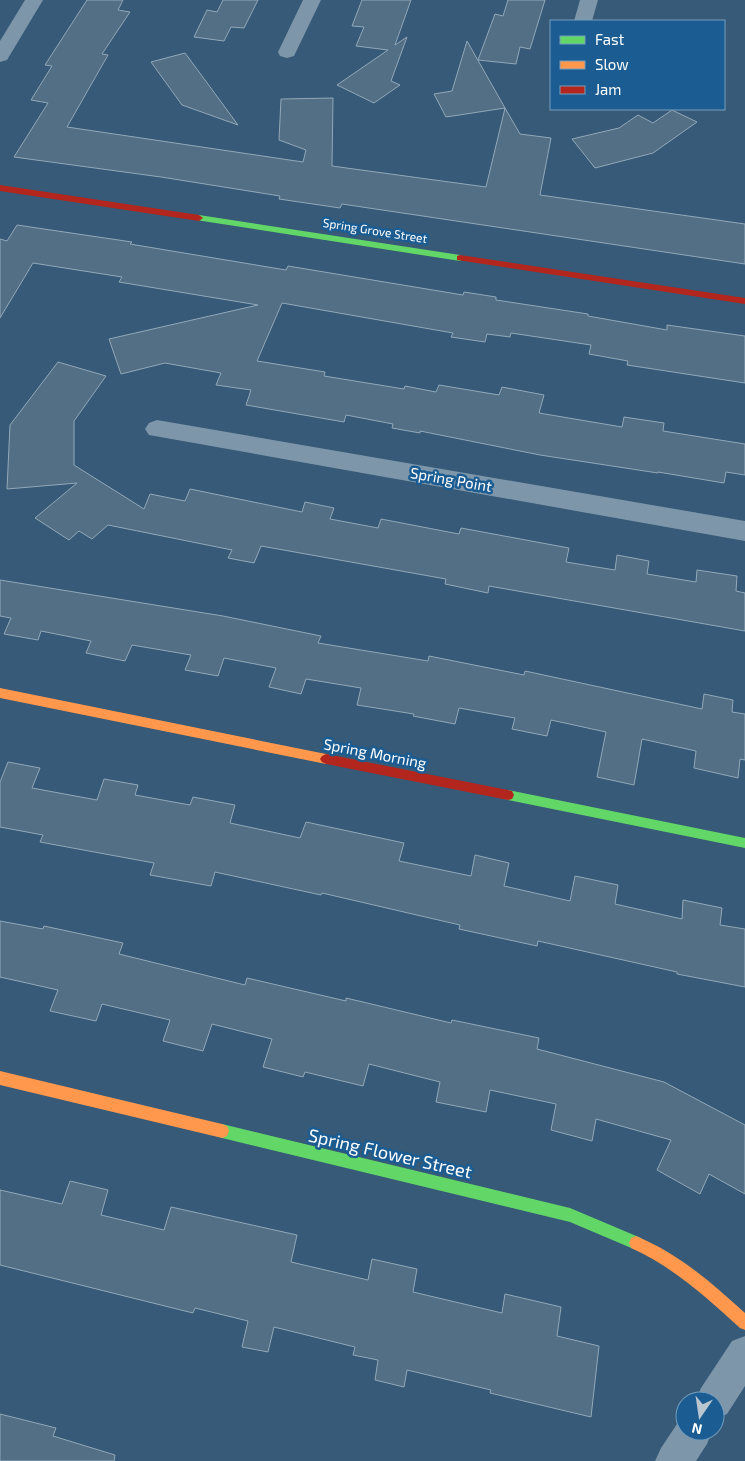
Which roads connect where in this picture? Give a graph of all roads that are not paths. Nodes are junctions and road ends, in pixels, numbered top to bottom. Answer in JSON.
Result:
{"nodes":[{"id":1,"x":34,"y":0,"type":"edge"},
{"id":2,"x":312,"y":0,"type":"edge"},
{"id":3,"x":589,"y":0,"type":"edge"},
{"id":4,"x":583,"y":20,"type":"edge"},
{"id":5,"x":287,"y":52,"type":"dead end"},
{"id":6,"x":0,"y":56,"type":"edge"},
{"id":7,"x":0,"y":188,"type":"edge"},
{"id":8,"x":745,"y":301,"type":"edge"},
{"id":9,"x":157,"y":429,"type":"dead end"},
{"id":10,"x":745,"y":531,"type":"edge"},
{"id":11,"x":0,"y":693,"type":"edge"},
{"id":12,"x":745,"y":843,"type":"edge"},
{"id":13,"x":0,"y":1078,"type":"edge"},
{"id":14,"x":745,"y":1323,"type":"edge"},
{"id":15,"x":745,"y":1354,"type":"edge"},
{"id":16,"x":721,"y":1391,"type":"edge"},
{"id":17,"x":687,"y":1441,"type":"edge"},
{"id":18,"x":674,"y":1461,"type":"edge"}],
"edges":[{"from":1,"to":6,"type":"street"},
{"from":2,"to":5,"type":"street"},
{"from":3,"to":4,"type":"street"},
{"from":7,"to":8,"type":"street","name":"Spring Grove Street"},
{"from":9,"to":10,"type":"street","name":"Spring Point"},
{"from":11,"to":12,"type":"street","name":"Spring Morning"},
{"from":13,"to":14,"type":"street","name":"Spring Flower Street"},
{"from":15,"to":16,"type":"street"},
{"from":17,"to":18,"type":"street"}]}
